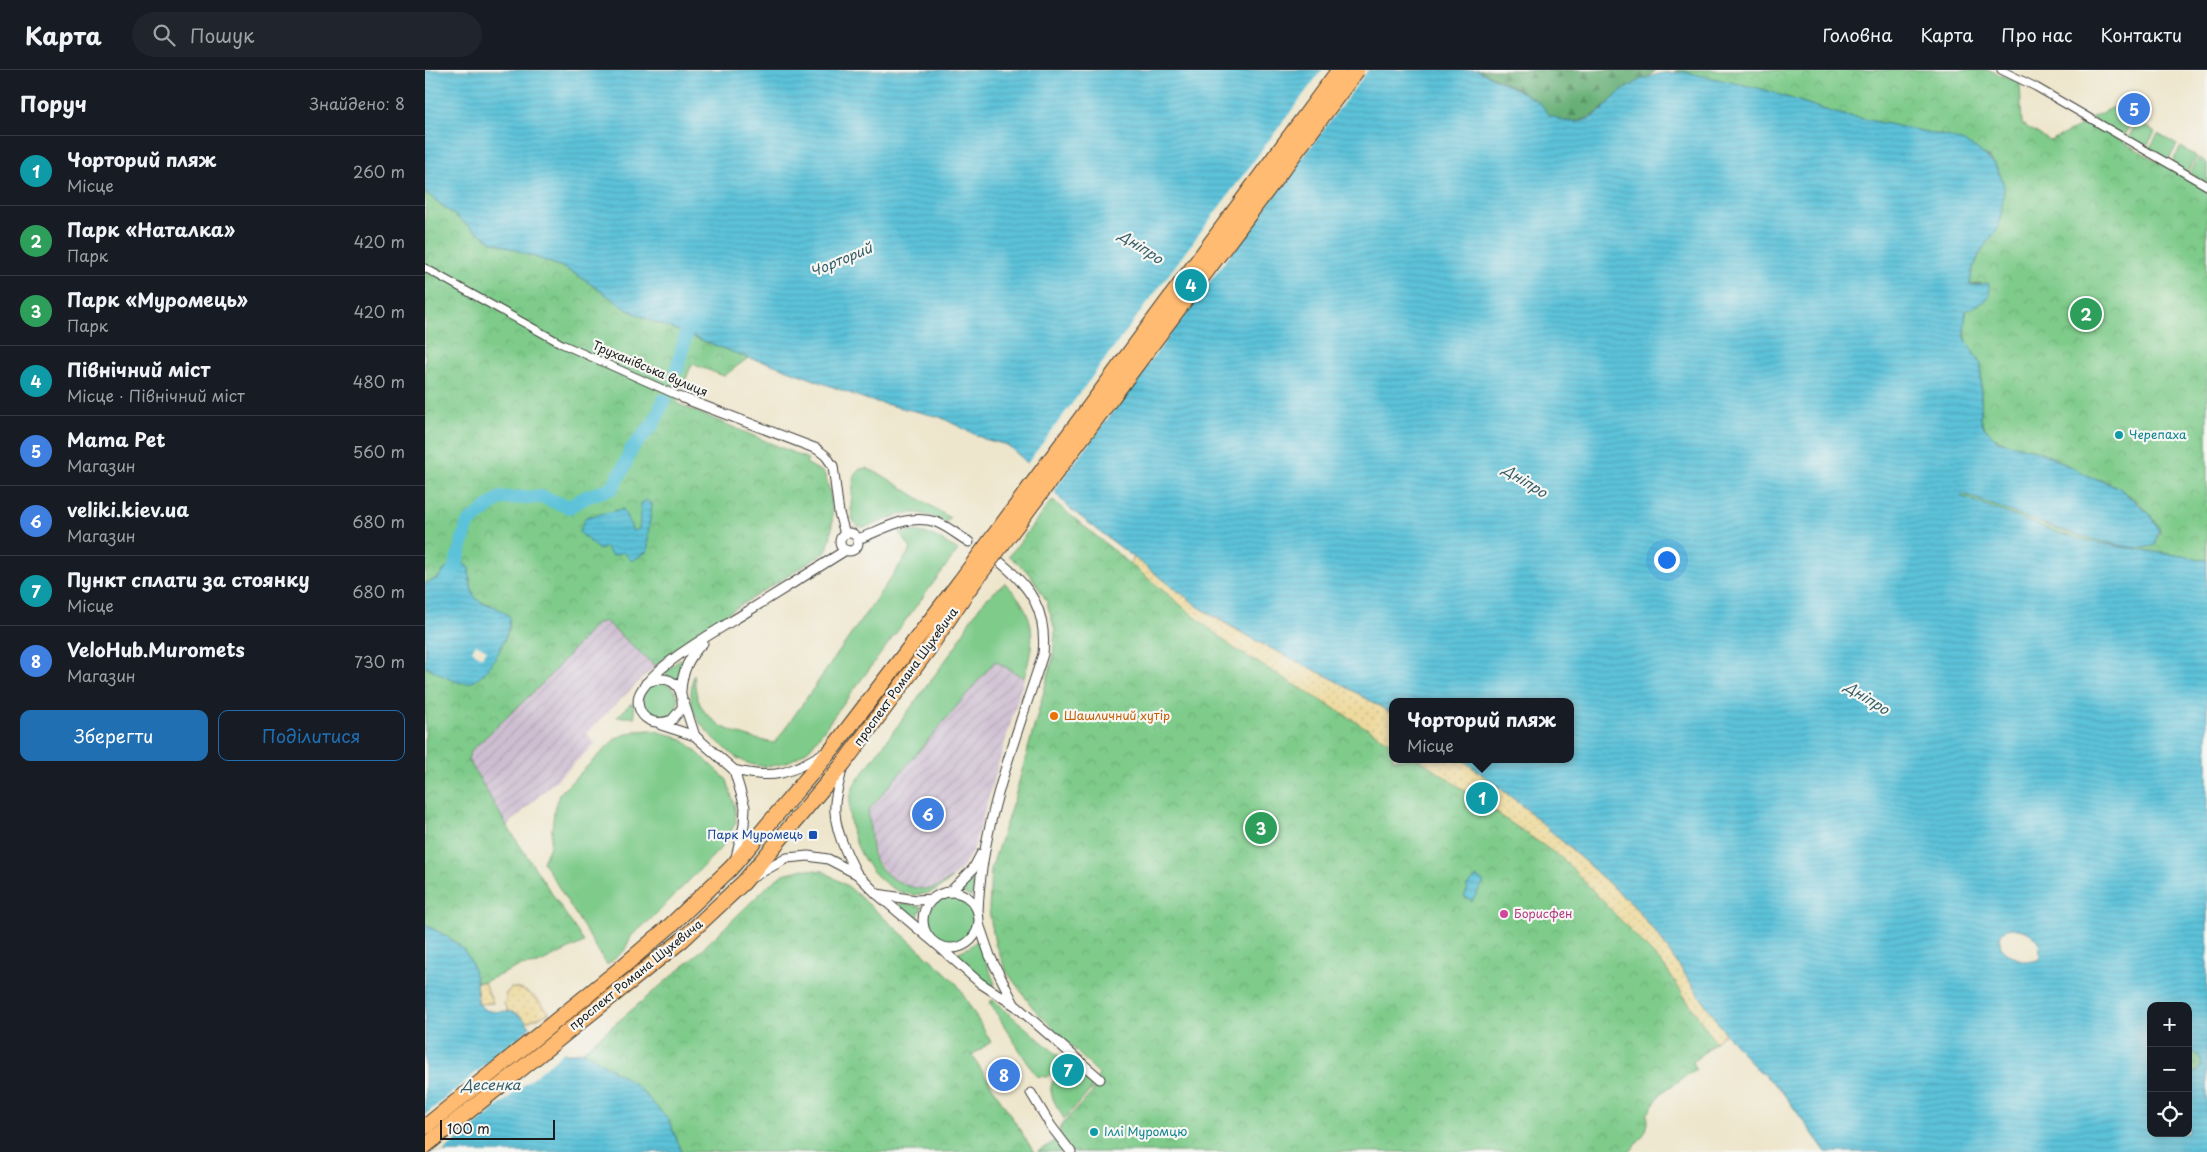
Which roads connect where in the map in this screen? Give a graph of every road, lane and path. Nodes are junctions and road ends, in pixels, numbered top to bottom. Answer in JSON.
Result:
{"nodes":[{"id":1,"x":1339,"y":70,"type":"edge"},
{"id":2,"x":1357,"y":70,"type":"edge"},
{"id":3,"x":2001,"y":70,"type":"edge"},
{"id":4,"x":2207,"y":186,"type":"edge"},
{"id":5,"x":425,"y":268,"type":"edge"},
{"id":6,"x":683,"y":398,"type":"joint"},
{"id":7,"x":845,"y":534,"type":"junction"},
{"id":8,"x":858,"y":539,"type":"junction"},
{"id":9,"x":969,"y":542,"type":"dead end"},
{"id":10,"x":846,"y":550,"type":"junction"},
{"id":11,"x":1000,"y":562,"type":"dead end"},
{"id":12,"x":963,"y":587,"type":"junction"},
{"id":13,"x":714,"y":632,"type":"junction"},
{"id":14,"x":646,"y":683,"type":"junction"},
{"id":15,"x":682,"y":695,"type":"junction"},
{"id":16,"x":656,"y":723,"type":"junction"},
{"id":17,"x":695,"y":736,"type":"junction"},
{"id":18,"x":833,"y":748,"type":"junction"},
{"id":19,"x":843,"y":764,"type":"junction"},
{"id":20,"x":734,"y":770,"type":"junction"},
{"id":21,"x":985,"y":847,"type":"junction"},
{"id":22,"x":731,"y":868,"type":"junction"},
{"id":23,"x":857,"y":874,"type":"junction"},
{"id":24,"x":744,"y":882,"type":"junction"},
{"id":25,"x":950,"y":892,"type":"junction"},
{"id":26,"x":877,"y":894,"type":"junction"},
{"id":27,"x":933,"y":898,"type":"junction"},
{"id":28,"x":978,"y":912,"type":"junction"},
{"id":29,"x":979,"y":924,"type":"junction"},
{"id":30,"x":933,"y":941,"type":"junction"},
{"id":31,"x":626,"y":974,"type":"junction"},
{"id":32,"x":1016,"y":1006,"type":"junction"},
{"id":33,"x":1101,"y":1079,"type":"dead end"},
{"id":34,"x":1031,"y":1093,"type":"dead end"},
{"id":35,"x":425,"y":1127,"type":"edge"},
{"id":36,"x":425,"y":1146,"type":"edge"},
{"id":37,"x":1071,"y":1152,"type":"edge"}],
"edges":[{"from":1,"to":12,"type":"main road","bridge":true},
{"from":2,"to":12,"type":"main road","bridge":true},
{"from":3,"to":4,"type":"street"},
{"from":5,"to":6,"type":"street","name":"Труханівська вулиця"},
{"from":6,"to":7,"type":"street","name":"Труханівська вулиця"},
{"from":7,"to":8,"type":"street"},
{"from":7,"to":10,"type":"street"},
{"from":8,"to":9,"type":"street"},
{"from":8,"to":10,"type":"street"},
{"from":10,"to":13,"type":"street"},
{"from":11,"to":21,"type":"street"},
{"from":12,"to":18,"type":"main road","name":"проспект Романа Шухевича"},
{"from":12,"to":19,"type":"main road","name":"проспект Романа Шухевича"},
{"from":13,"to":14,"type":"street"},
{"from":13,"to":15,"type":"street"},
{"from":14,"to":15,"type":"street"},
{"from":14,"to":16,"type":"street"},
{"from":15,"to":16,"type":"street"},
{"from":15,"to":17,"type":"street"},
{"from":16,"to":17,"type":"street"},
{"from":17,"to":20,"type":"street"},
{"from":18,"to":20,"type":"street"},
{"from":18,"to":22,"type":"main road","name":"проспект Романа Шухевича"},
{"from":19,"to":23,"type":"street"},
{"from":19,"to":24,"type":"main road","name":"проспект Романа Шухевича"},
{"from":20,"to":22,"type":"street"},
{"from":21,"to":25,"type":"street"},
{"from":21,"to":28,"type":"street"},
{"from":22,"to":31,"type":"main road","name":"проспект Романа Шухевича"},
{"from":23,"to":24,"type":"street"},
{"from":23,"to":26,"type":"street"},
{"from":24,"to":31,"type":"main road","name":"проспект Романа Шухевича"},
{"from":25,"to":27,"type":"street"},
{"from":25,"to":28,"type":"street"},
{"from":26,"to":27,"type":"street"},
{"from":26,"to":30,"type":"street"},
{"from":27,"to":30,"type":"street"},
{"from":28,"to":29,"type":"street"},
{"from":29,"to":30,"type":"street"},
{"from":29,"to":32,"type":"street"},
{"from":30,"to":32,"type":"street"},
{"from":31,"to":35,"type":"main road","name":"проспект Романа Шухевича"},
{"from":31,"to":36,"type":"main road","name":"проспект Романа Шухевича"},
{"from":32,"to":33,"type":"street"},
{"from":34,"to":37,"type":"street"}]}
